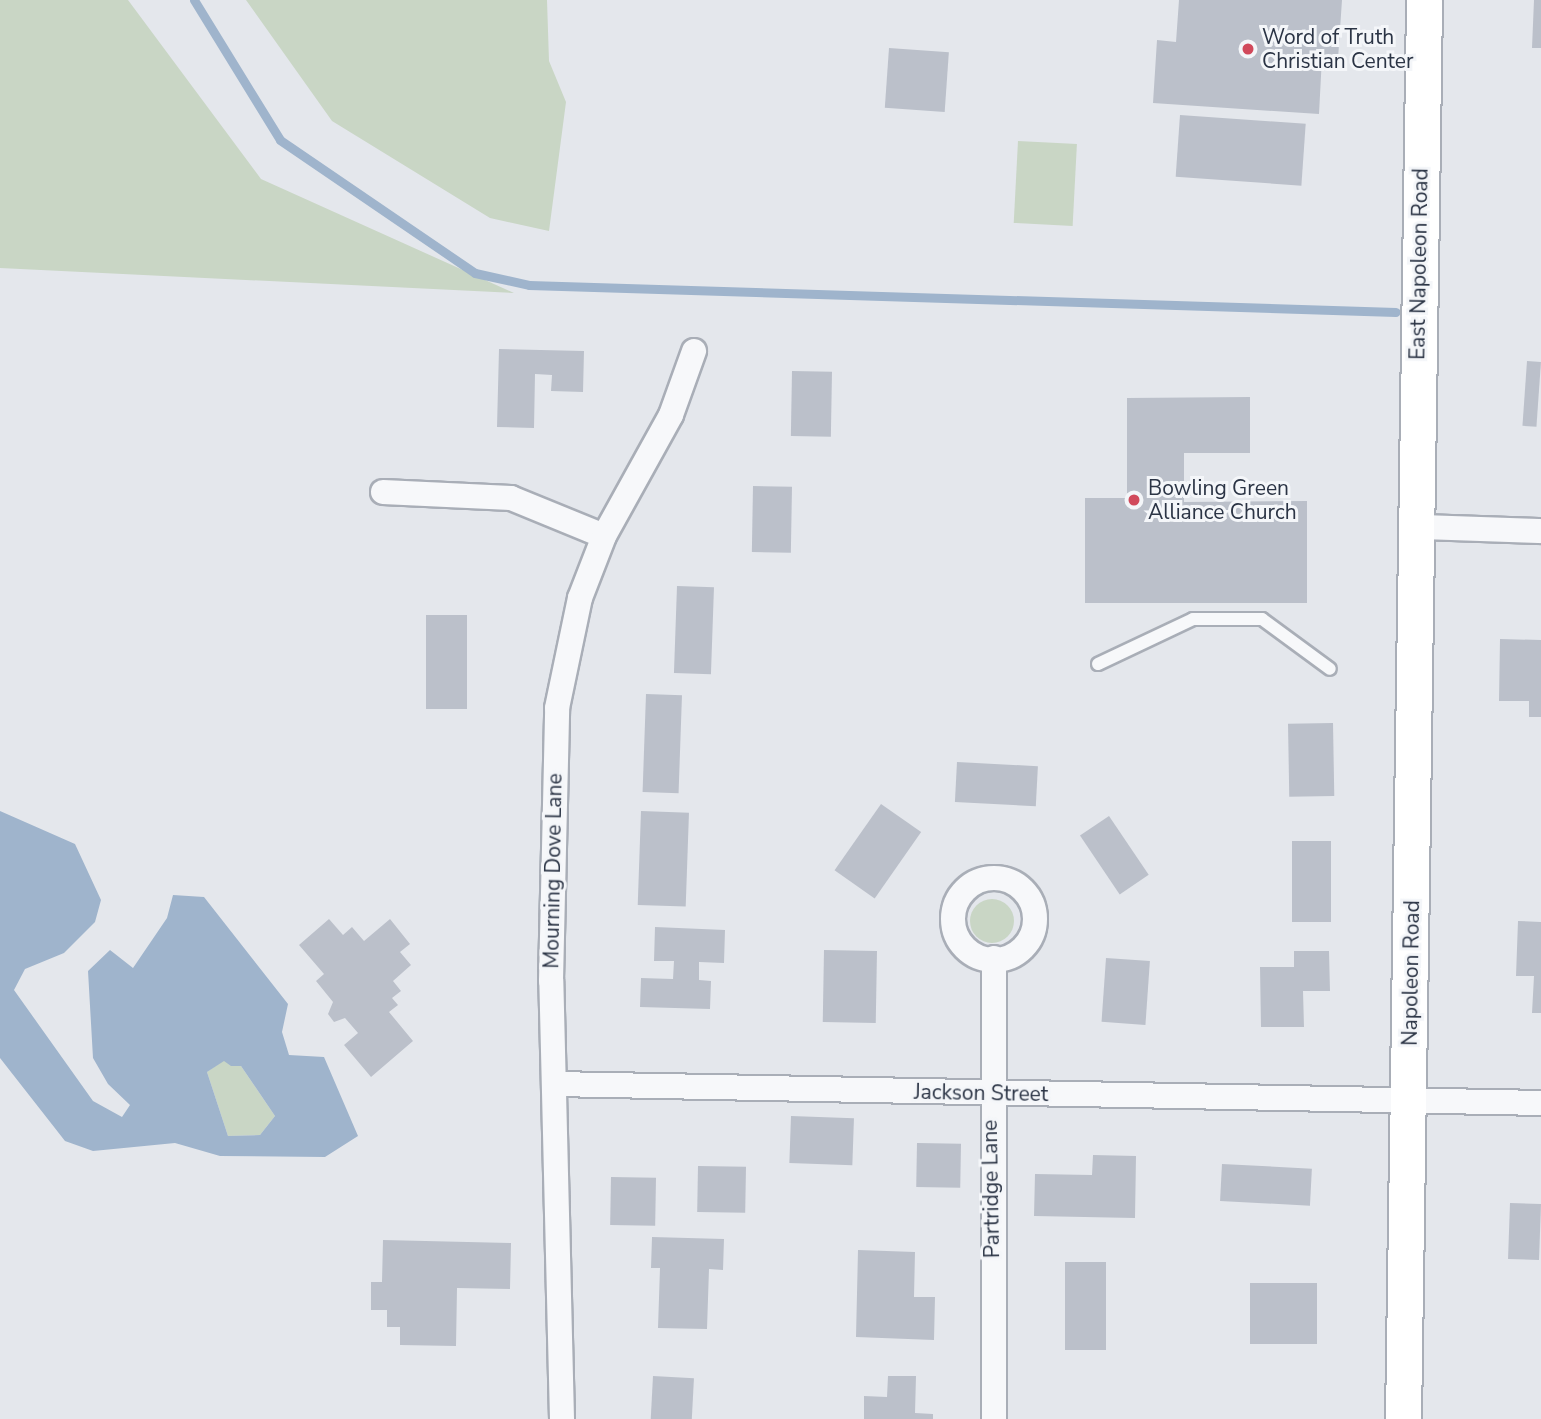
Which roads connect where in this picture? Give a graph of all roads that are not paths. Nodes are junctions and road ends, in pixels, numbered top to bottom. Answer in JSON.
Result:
{"nodes":[{"id":1,"x":1424,"y":0,"type":"edge"},
{"id":2,"x":694,"y":351,"type":"dead end"},
{"id":3,"x":383,"y":492,"type":"dead end"},
{"id":4,"x":1419,"y":527,"type":"junction"},
{"id":5,"x":1541,"y":531,"type":"edge"},
{"id":6,"x":604,"y":536,"type":"junction"},
{"id":7,"x":1098,"y":664,"type":"dead end"},
{"id":8,"x":1331,"y":669,"type":"dead end"},
{"id":9,"x":994,"y":958,"type":"dead end"},
{"id":10,"x":554,"y":1084,"type":"junction"},
{"id":11,"x":990,"y":1092,"type":"junction"},
{"id":12,"x":1409,"y":1101,"type":"junction"},
{"id":13,"x":1541,"y":1103,"type":"edge"},
{"id":14,"x":562,"y":1419,"type":"edge"},
{"id":15,"x":994,"y":1419,"type":"edge"},
{"id":16,"x":1403,"y":1419,"type":"edge"}],
"edges":[{"from":1,"to":4,"type":"main road","name":"East Napoleon Road"},
{"from":2,"to":6,"type":"street","name":"Mourning Dove Lane"},
{"from":3,"to":6,"type":"street"},
{"from":4,"to":5,"type":"street"},
{"from":4,"to":12,"type":"main road","name":"Napoleon Road"},
{"from":6,"to":10,"type":"street","name":"Mourning Dove Lane"},
{"from":7,"to":8,"type":"lane"},
{"from":9,"to":11,"type":"street","name":"Partridge Lane"},
{"from":10,"to":11,"type":"street","name":"Jackson Street"},
{"from":10,"to":14,"type":"street","name":"Mourning Dove Lane"},
{"from":11,"to":12,"type":"street","name":"Jackson Street"},
{"from":11,"to":15,"type":"street","name":"Partridge Lane"},
{"from":12,"to":13,"type":"street","name":"Jackson Street"},
{"from":12,"to":16,"type":"main road","name":"Napoleon Road"}]}
